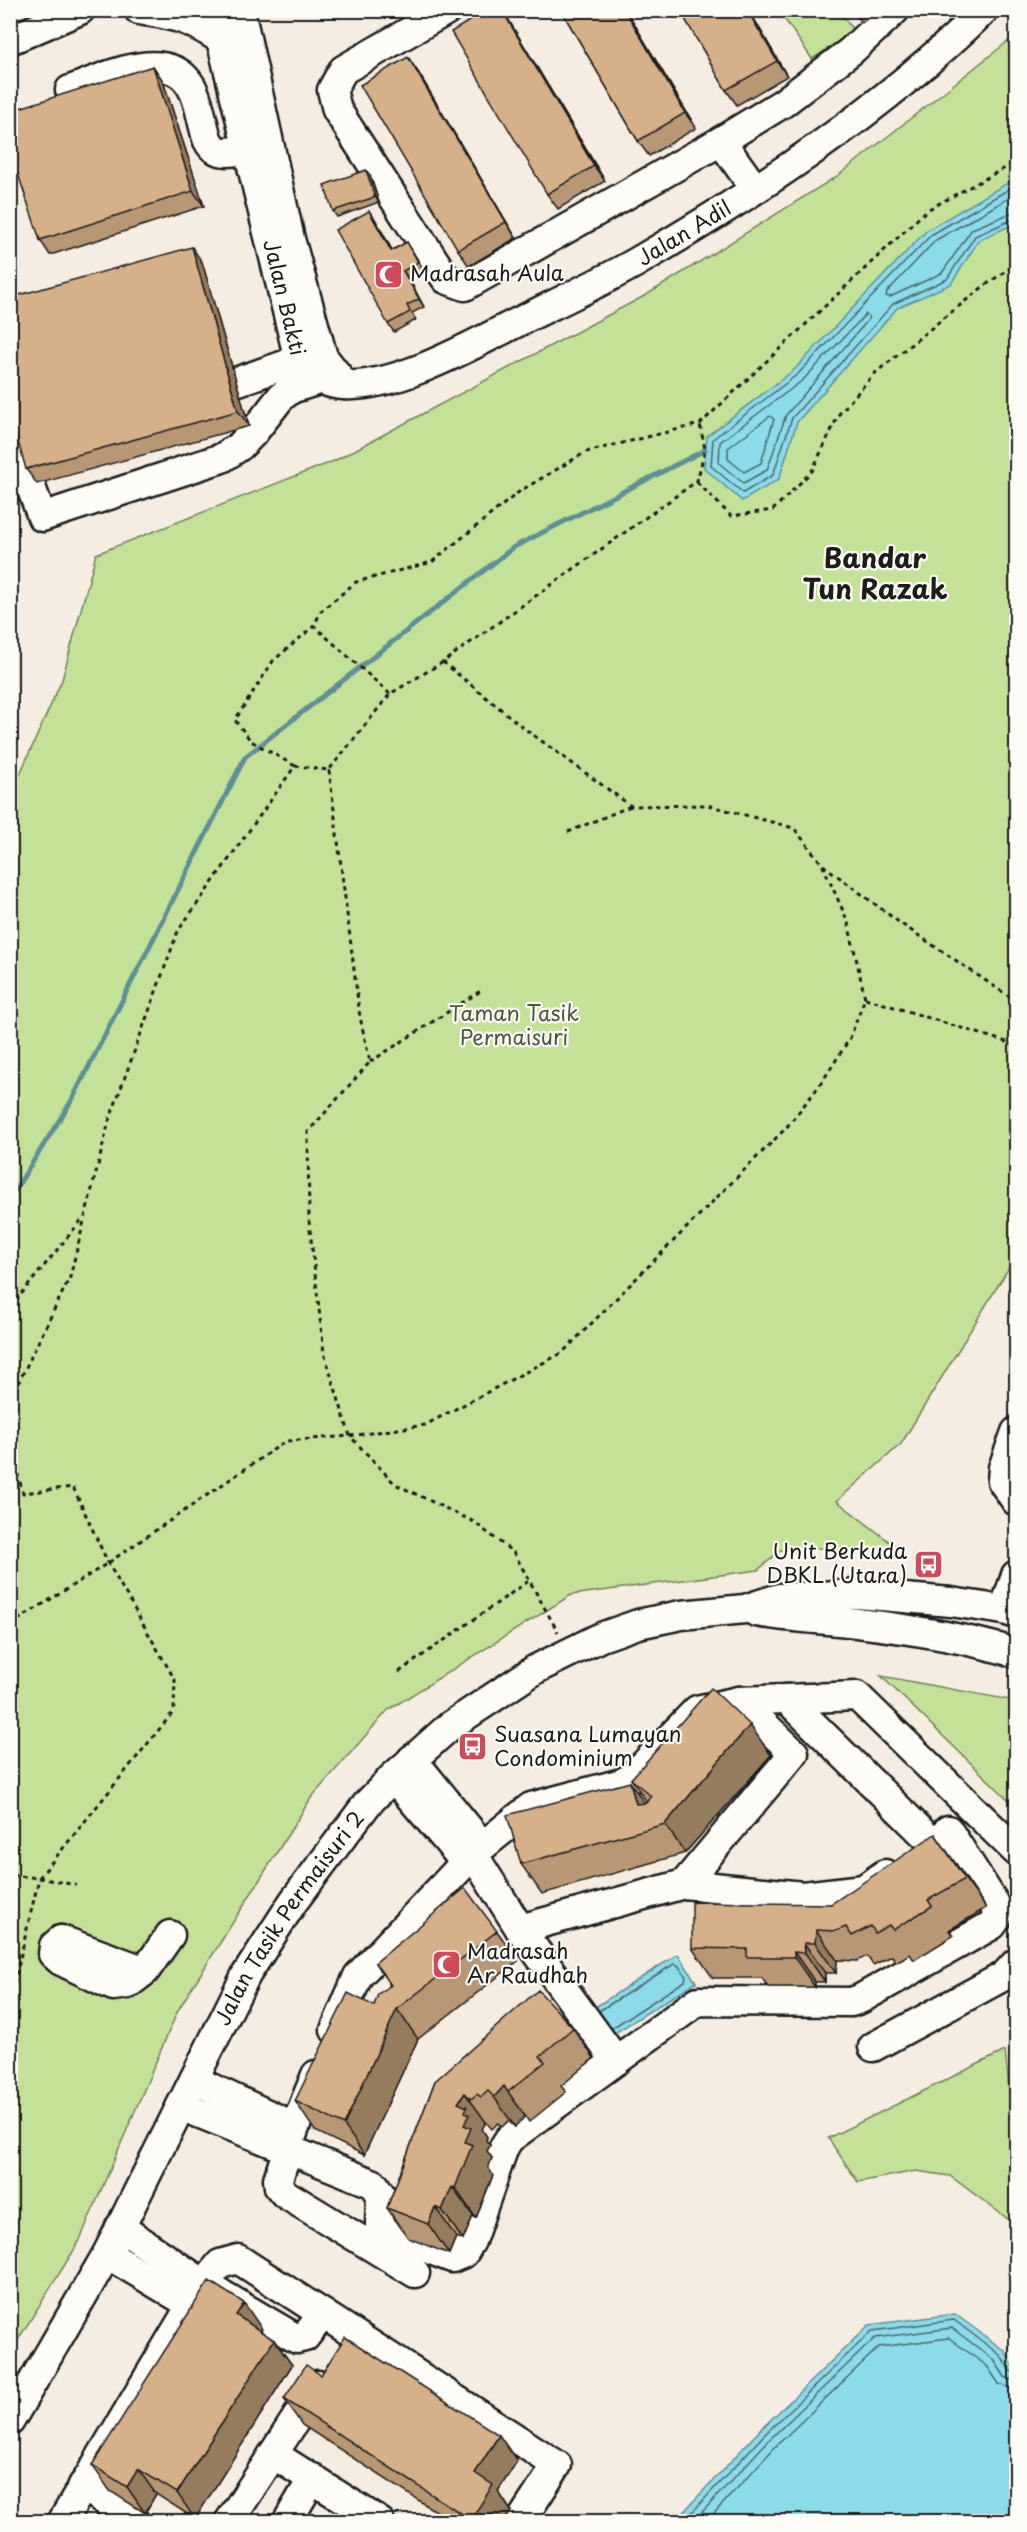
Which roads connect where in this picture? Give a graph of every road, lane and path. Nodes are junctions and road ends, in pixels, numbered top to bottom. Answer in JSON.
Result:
{"nodes":[{"id":1,"x":80,"y":10,"type":"edge"},
{"id":2,"x":139,"y":10,"type":"edge"},
{"id":3,"x":214,"y":10,"type":"edge"},
{"id":4,"x":447,"y":10,"type":"edge"},
{"id":5,"x":895,"y":10,"type":"edge"},
{"id":6,"x":984,"y":10,"type":"edge"},
{"id":7,"x":240,"y":22,"type":"edge"},
{"id":8,"x":10,"y":40,"type":"edge"},
{"id":9,"x":70,"y":90,"type":"edge"},
{"id":10,"x":721,"y":141,"type":"junction"},
{"id":11,"x":258,"y":145,"type":"junction"},
{"id":12,"x":1017,"y":162,"type":"edge"},
{"id":13,"x":755,"y":189,"type":"junction"},
{"id":14,"x":1017,"y":264,"type":"edge"},
{"id":15,"x":299,"y":360,"type":"junction"},
{"id":16,"x":332,"y":382,"type":"junction"},
{"id":17,"x":176,"y":403,"type":"edge"},
{"id":18,"x":700,"y":424,"type":"junction"},
{"id":19,"x":87,"y":434,"type":"edge"},
{"id":20,"x":697,"y":481,"type":"junction"},
{"id":21,"x":314,"y":626,"type":"junction"},
{"id":22,"x":442,"y":662,"type":"junction"},
{"id":23,"x":390,"y":694,"type":"junction"},
{"id":24,"x":295,"y":766,"type":"junction"},
{"id":25,"x":329,"y":770,"type":"junction"},
{"id":26,"x":631,"y":806,"type":"junction"},
{"id":27,"x":568,"y":832,"type":"dead end"},
{"id":28,"x":822,"y":864,"type":"junction"},
{"id":29,"x":482,"y":990,"type":"dead end"},
{"id":30,"x":864,"y":998,"type":"junction"},
{"id":31,"x":1017,"y":1001,"type":"edge"},
{"id":32,"x":1017,"y":1045,"type":"edge"},
{"id":33,"x":370,"y":1062,"type":"junction"},
{"id":34,"x":85,"y":1215,"type":"junction"},
{"id":35,"x":10,"y":1308,"type":"edge"},
{"id":36,"x":10,"y":1400,"type":"edge"},
{"id":37,"x":1017,"y":1432,"type":"edge"},
{"id":38,"x":350,"y":1436,"type":"junction"},
{"id":39,"x":10,"y":1447,"type":"edge"},
{"id":40,"x":1017,"y":1501,"type":"edge"},
{"id":41,"x":108,"y":1563,"type":"junction"},
{"id":42,"x":1017,"y":1575,"type":"edge"},
{"id":43,"x":530,"y":1580,"type":"junction"},
{"id":44,"x":745,"y":1609,"type":"junction"},
{"id":45,"x":1010,"y":1612,"type":"edge"},
{"id":46,"x":10,"y":1625,"type":"edge"},
{"id":47,"x":568,"y":1653,"type":"junction"},
{"id":48,"x":1017,"y":1653,"type":"edge"},
{"id":49,"x":399,"y":1672,"type":"dead end"},
{"id":50,"x":786,"y":1699,"type":"junction"},
{"id":51,"x":739,"y":1701,"type":"junction"},
{"id":52,"x":403,"y":1768,"type":"junction"},
{"id":53,"x":976,"y":1811,"type":"junction"},
{"id":54,"x":924,"y":1847,"type":"junction"},
{"id":55,"x":1017,"y":1851,"type":"edge"},
{"id":56,"x":473,"y":1854,"type":"junction"},
{"id":57,"x":10,"y":1875,"type":"edge"},
{"id":58,"x":39,"y":1878,"type":"junction"},
{"id":59,"x":684,"y":1884,"type":"junction"},
{"id":60,"x":76,"y":1885,"type":"dead end"},
{"id":61,"x":520,"y":1929,"type":"junction"},
{"id":62,"x":170,"y":1935,"type":"dead end"},
{"id":63,"x":1017,"y":1963,"type":"edge"},
{"id":64,"x":145,"y":1971,"type":"dead end"},
{"id":65,"x":10,"y":2001,"type":"edge"},
{"id":66,"x":873,"y":2047,"type":"dead end"},
{"id":67,"x":616,"y":2061,"type":"junction"},
{"id":68,"x":194,"y":2080,"type":"junction"},
{"id":69,"x":181,"y":2106,"type":"junction"},
{"id":70,"x":292,"y":2137,"type":"junction"},
{"id":71,"x":120,"y":2228,"type":"junction"},
{"id":72,"x":107,"y":2253,"type":"junction"},
{"id":73,"x":415,"y":2273,"type":"dead end"},
{"id":74,"x":197,"y":2294,"type":"junction"},
{"id":75,"x":323,"y":2314,"type":"junction"},
{"id":76,"x":341,"y":2348,"type":"junction"},
{"id":77,"x":10,"y":2421,"type":"edge"},
{"id":78,"x":273,"y":2454,"type":"junction"},
{"id":79,"x":313,"y":2478,"type":"junction"},
{"id":80,"x":83,"y":2485,"type":"junction"},
{"id":81,"x":293,"y":2519,"type":"edge"},
{"id":82,"x":63,"y":2522,"type":"edge"},
{"id":83,"x":135,"y":2522,"type":"edge"},
{"id":84,"x":229,"y":2522,"type":"edge"},
{"id":85,"x":380,"y":2522,"type":"edge"},
{"id":86,"x":520,"y":2522,"type":"edge"}],
"edges":[{"from":1,"to":8,"type":"street"},
{"from":2,"to":7,"type":"street"},
{"from":3,"to":7,"type":"street","name":"Jalan Bakti"},
{"from":4,"to":10,"type":"street"},
{"from":5,"to":10,"type":"street"},
{"from":6,"to":13,"type":"street","name":"Jalan Adil"},
{"from":7,"to":11,"type":"street","name":"Jalan Bakti"},
{"from":9,"to":11,"type":"street"},
{"from":10,"to":13,"type":"street"},
{"from":11,"to":15,"type":"street","name":"Jalan Bakti"},
{"from":11,"to":16,"type":"street","name":"Jalan Bakti"},
{"from":12,"to":18,"type":"path"},
{"from":13,"to":16,"type":"street","name":"Jalan Adil"},
{"from":14,"to":20,"type":"path"},
{"from":15,"to":16,"type":"street","name":"Jalan Bakti"},
{"from":15,"to":17,"type":"street"},
{"from":16,"to":19,"type":"street","name":"Jalan Adil"},
{"from":18,"to":20,"type":"path"},
{"from":18,"to":21,"type":"path"},
{"from":20,"to":22,"type":"path"},
{"from":21,"to":23,"type":"path"},
{"from":21,"to":24,"type":"path"},
{"from":22,"to":23,"type":"path"},
{"from":22,"to":26,"type":"path"},
{"from":23,"to":25,"type":"path"},
{"from":24,"to":25,"type":"path"},
{"from":24,"to":34,"type":"path"},
{"from":25,"to":33,"type":"path"},
{"from":26,"to":27,"type":"path"},
{"from":26,"to":28,"type":"path"},
{"from":28,"to":30,"type":"path"},
{"from":28,"to":31,"type":"path"},
{"from":29,"to":33,"type":"path"},
{"from":30,"to":32,"type":"path"},
{"from":30,"to":38,"type":"path"},
{"from":33,"to":38,"type":"path"},
{"from":34,"to":35,"type":"path"},
{"from":34,"to":36,"type":"path"},
{"from":37,"to":40,"type":"street"},
{"from":38,"to":41,"type":"path"},
{"from":38,"to":43,"type":"path"},
{"from":39,"to":41,"type":"path"},
{"from":41,"to":46,"type":"path"},
{"from":41,"to":58,"type":"path"},
{"from":42,"to":45,"type":"street"},
{"from":43,"to":47,"type":"path"},
{"from":43,"to":49,"type":"path"},
{"from":44,"to":45,"type":"street","name":"Jalan Tasik Permaisuri 2"},
{"from":44,"to":47,"type":"street","name":"Jalan Tasik Permaisuri 2"},
{"from":44,"to":48,"type":"street","name":"Jalan Tasik Permaisuri 2"},
{"from":47,"to":52,"type":"street","name":"Jalan Tasik Permaisuri 2"},
{"from":50,"to":51,"type":"street"},
{"from":50,"to":53,"type":"street"},
{"from":50,"to":54,"type":"street"},
{"from":51,"to":56,"type":"street"},
{"from":51,"to":59,"type":"street"},
{"from":52,"to":56,"type":"street"},
{"from":52,"to":68,"type":"street","name":"Jalan Tasik Permaisuri 2"},
{"from":53,"to":54,"type":"street"},
{"from":53,"to":55,"type":"street"},
{"from":54,"to":59,"type":"street"},
{"from":54,"to":67,"type":"street"},
{"from":56,"to":61,"type":"street"},
{"from":56,"to":70,"type":"street"},
{"from":57,"to":58,"type":"path"},
{"from":58,"to":60,"type":"path"},
{"from":58,"to":65,"type":"path"},
{"from":59,"to":61,"type":"street"},
{"from":61,"to":67,"type":"street"},
{"from":62,"to":64,"type":"street"},
{"from":63,"to":66,"type":"street"},
{"from":67,"to":70,"type":"street"},
{"from":68,"to":69,"type":"street","name":"Jalan Tasik Permaisuri 2"},
{"from":68,"to":70,"type":"street"},
{"from":69,"to":70,"type":"street"},
{"from":69,"to":71,"type":"street","name":"Jalan Tasik Permaisuri 2"},
{"from":70,"to":73,"type":"street"},
{"from":71,"to":72,"type":"street","name":"Jalan Tasik Permaisuri 2"},
{"from":71,"to":74,"type":"street"},
{"from":72,"to":74,"type":"street"},
{"from":72,"to":77,"type":"street","name":"Jalan Tasik Permaisuri 2"},
{"from":74,"to":75,"type":"street"},
{"from":74,"to":75,"type":"street"},
{"from":74,"to":80,"type":"street"},
{"from":75,"to":76,"type":"street"},
{"from":76,"to":78,"type":"street"},
{"from":76,"to":86,"type":"street"},
{"from":78,"to":79,"type":"street"},
{"from":78,"to":84,"type":"street"},
{"from":79,"to":81,"type":"street"},
{"from":79,"to":85,"type":"street"},
{"from":80,"to":82,"type":"street"},
{"from":80,"to":83,"type":"street"}]}
